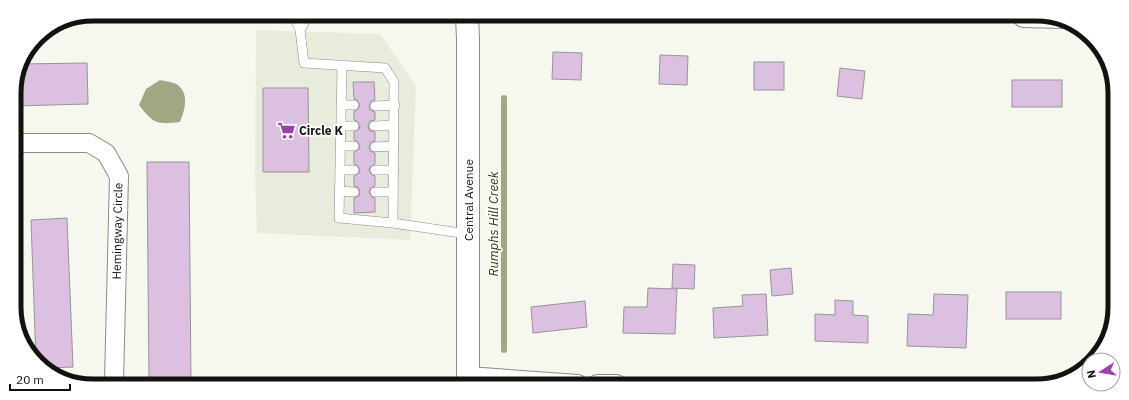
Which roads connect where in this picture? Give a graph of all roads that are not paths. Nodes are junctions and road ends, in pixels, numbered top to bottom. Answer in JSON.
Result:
{"nodes":[{"id":1,"x":296,"y":21,"type":"edge"},
{"id":2,"x":305,"y":21,"type":"edge"},
{"id":3,"x":467,"y":21,"type":"edge"},
{"id":4,"x":300,"y":30,"type":"junction"},
{"id":5,"x":342,"y":66,"type":"junction"},
{"id":6,"x":341,"y":105,"type":"junction"},
{"id":7,"x":354,"y":105,"type":"dead end"},
{"id":8,"x":395,"y":105,"type":"junction"},
{"id":9,"x":375,"y":106,"type":"dead end"},
{"id":10,"x":394,"y":125,"type":"junction"},
{"id":11,"x":341,"y":126,"type":"junction"},
{"id":12,"x":354,"y":126,"type":"dead end"},
{"id":13,"x":374,"y":126,"type":"dead end"},
{"id":14,"x":21,"y":143,"type":"edge"},
{"id":15,"x":340,"y":146,"type":"junction"},
{"id":16,"x":354,"y":146,"type":"dead end"},
{"id":17,"x":394,"y":146,"type":"junction"},
{"id":18,"x":375,"y":147,"type":"dead end"},
{"id":19,"x":340,"y":170,"type":"junction"},
{"id":20,"x":354,"y":170,"type":"dead end"},
{"id":21,"x":375,"y":170,"type":"dead end"},
{"id":22,"x":394,"y":170,"type":"junction"},
{"id":23,"x":340,"y":191,"type":"junction"},
{"id":24,"x":354,"y":192,"type":"dead end"},
{"id":25,"x":375,"y":192,"type":"dead end"},
{"id":26,"x":393,"y":192,"type":"junction"},
{"id":27,"x":393,"y":223,"type":"junction"},
{"id":28,"x":467,"y":234,"type":"junction"},
{"id":29,"x":114,"y":379,"type":"edge"},
{"id":30,"x":468,"y":379,"type":"edge"}],
"edges":[{"from":1,"to":4,"type":"lane"},
{"from":2,"to":4,"type":"lane"},
{"from":3,"to":28,"type":"street","name":"Central Avenue"},
{"from":4,"to":5,"type":"lane"},
{"from":5,"to":6,"type":"lane"},
{"from":5,"to":8,"type":"lane"},
{"from":6,"to":7,"type":"lane"},
{"from":6,"to":11,"type":"lane"},
{"from":8,"to":9,"type":"lane"},
{"from":8,"to":10,"type":"lane"},
{"from":10,"to":13,"type":"lane"},
{"from":10,"to":17,"type":"lane"},
{"from":11,"to":12,"type":"lane"},
{"from":11,"to":15,"type":"lane"},
{"from":14,"to":29,"type":"street","name":"Hemingway Circle"},
{"from":15,"to":16,"type":"lane"},
{"from":15,"to":19,"type":"lane"},
{"from":17,"to":18,"type":"lane"},
{"from":17,"to":22,"type":"lane"},
{"from":19,"to":20,"type":"lane"},
{"from":19,"to":23,"type":"lane"},
{"from":21,"to":22,"type":"lane"},
{"from":22,"to":26,"type":"lane"},
{"from":23,"to":24,"type":"lane"},
{"from":23,"to":27,"type":"lane"},
{"from":25,"to":26,"type":"lane"},
{"from":26,"to":27,"type":"lane"},
{"from":27,"to":28,"type":"lane"},
{"from":28,"to":30,"type":"street","name":"Central Avenue"}]}
